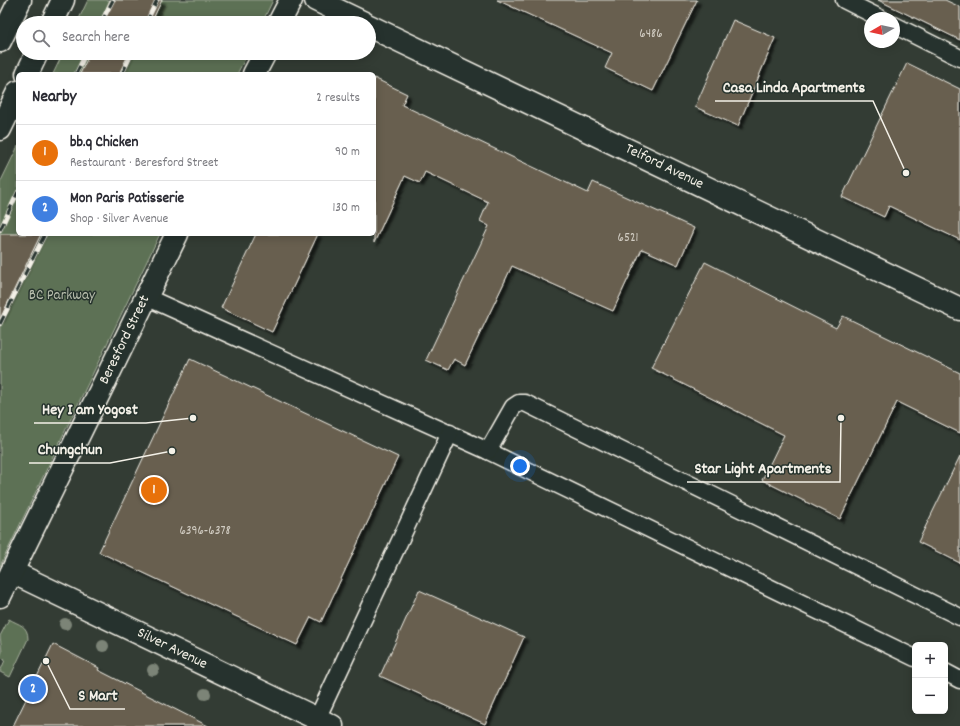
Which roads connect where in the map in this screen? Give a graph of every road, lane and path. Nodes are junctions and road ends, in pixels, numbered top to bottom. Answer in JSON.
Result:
{"nodes":[{"id":1,"x":20,"y":0,"type":"edge"},
{"id":2,"x":63,"y":0,"type":"edge"},
{"id":3,"x":290,"y":0,"type":"edge"},
{"id":4,"x":316,"y":0,"type":"edge"},
{"id":5,"x":844,"y":0,"type":"edge"},
{"id":6,"x":868,"y":12,"type":"edge"},
{"id":7,"x":55,"y":16,"type":"edge"},
{"id":8,"x":282,"y":16,"type":"edge"},
{"id":9,"x":349,"y":16,"type":"edge"},
{"id":10,"x":900,"y":28,"type":"edge"},
{"id":11,"x":376,"y":29,"type":"edge"},
{"id":12,"x":0,"y":41,"type":"edge"},
{"id":13,"x":960,"y":58,"type":"edge"},
{"id":14,"x":34,"y":60,"type":"edge"},
{"id":15,"x":261,"y":60,"type":"edge"},
{"id":16,"x":28,"y":72,"type":"edge"},
{"id":17,"x":255,"y":72,"type":"edge"},
{"id":18,"x":16,"y":96,"type":"edge"},
{"id":19,"x":0,"y":129,"type":"edge"},
{"id":20,"x":176,"y":236,"type":"edge"},
{"id":21,"x":146,"y":297,"type":"junction"},
{"id":22,"x":960,"y":309,"type":"edge"},
{"id":23,"x":450,"y":433,"type":"junction"},
{"id":24,"x":488,"y":450,"type":"junction"},
{"id":25,"x":12,"y":572,"type":"junction"},
{"id":26,"x":0,"y":596,"type":"edge"},
{"id":27,"x":960,"y":617,"type":"edge"},
{"id":28,"x":912,"y":657,"type":"edge"},
{"id":29,"x":948,"y":674,"type":"edge"},
{"id":30,"x":960,"y":680,"type":"edge"},
{"id":31,"x":324,"y":723,"type":"edge"}],
"edges":[{"from":1,"to":12,"type":"street"},
{"from":2,"to":7,"type":"street"},
{"from":3,"to":8,"type":"street"},
{"from":4,"to":9,"type":"street"},
{"from":5,"to":6,"type":"lane"},
{"from":10,"to":13,"type":"lane"},
{"from":11,"to":22,"type":"street","name":"Telford Avenue"},
{"from":14,"to":16,"type":"street"},
{"from":15,"to":17,"type":"street"},
{"from":18,"to":19,"type":"street"},
{"from":20,"to":21,"type":"street","name":"Beresford Street"},
{"from":21,"to":23,"type":"lane"},
{"from":21,"to":25,"type":"street","name":"Beresford Street"},
{"from":23,"to":24,"type":"lane"},
{"from":23,"to":31,"type":"lane"},
{"from":24,"to":27,"type":"lane"},
{"from":24,"to":28,"type":"lane"},
{"from":25,"to":26,"type":"street","name":"Beresford Street"},
{"from":25,"to":31,"type":"street","name":"Silver Avenue"},
{"from":29,"to":30,"type":"lane"}]}
